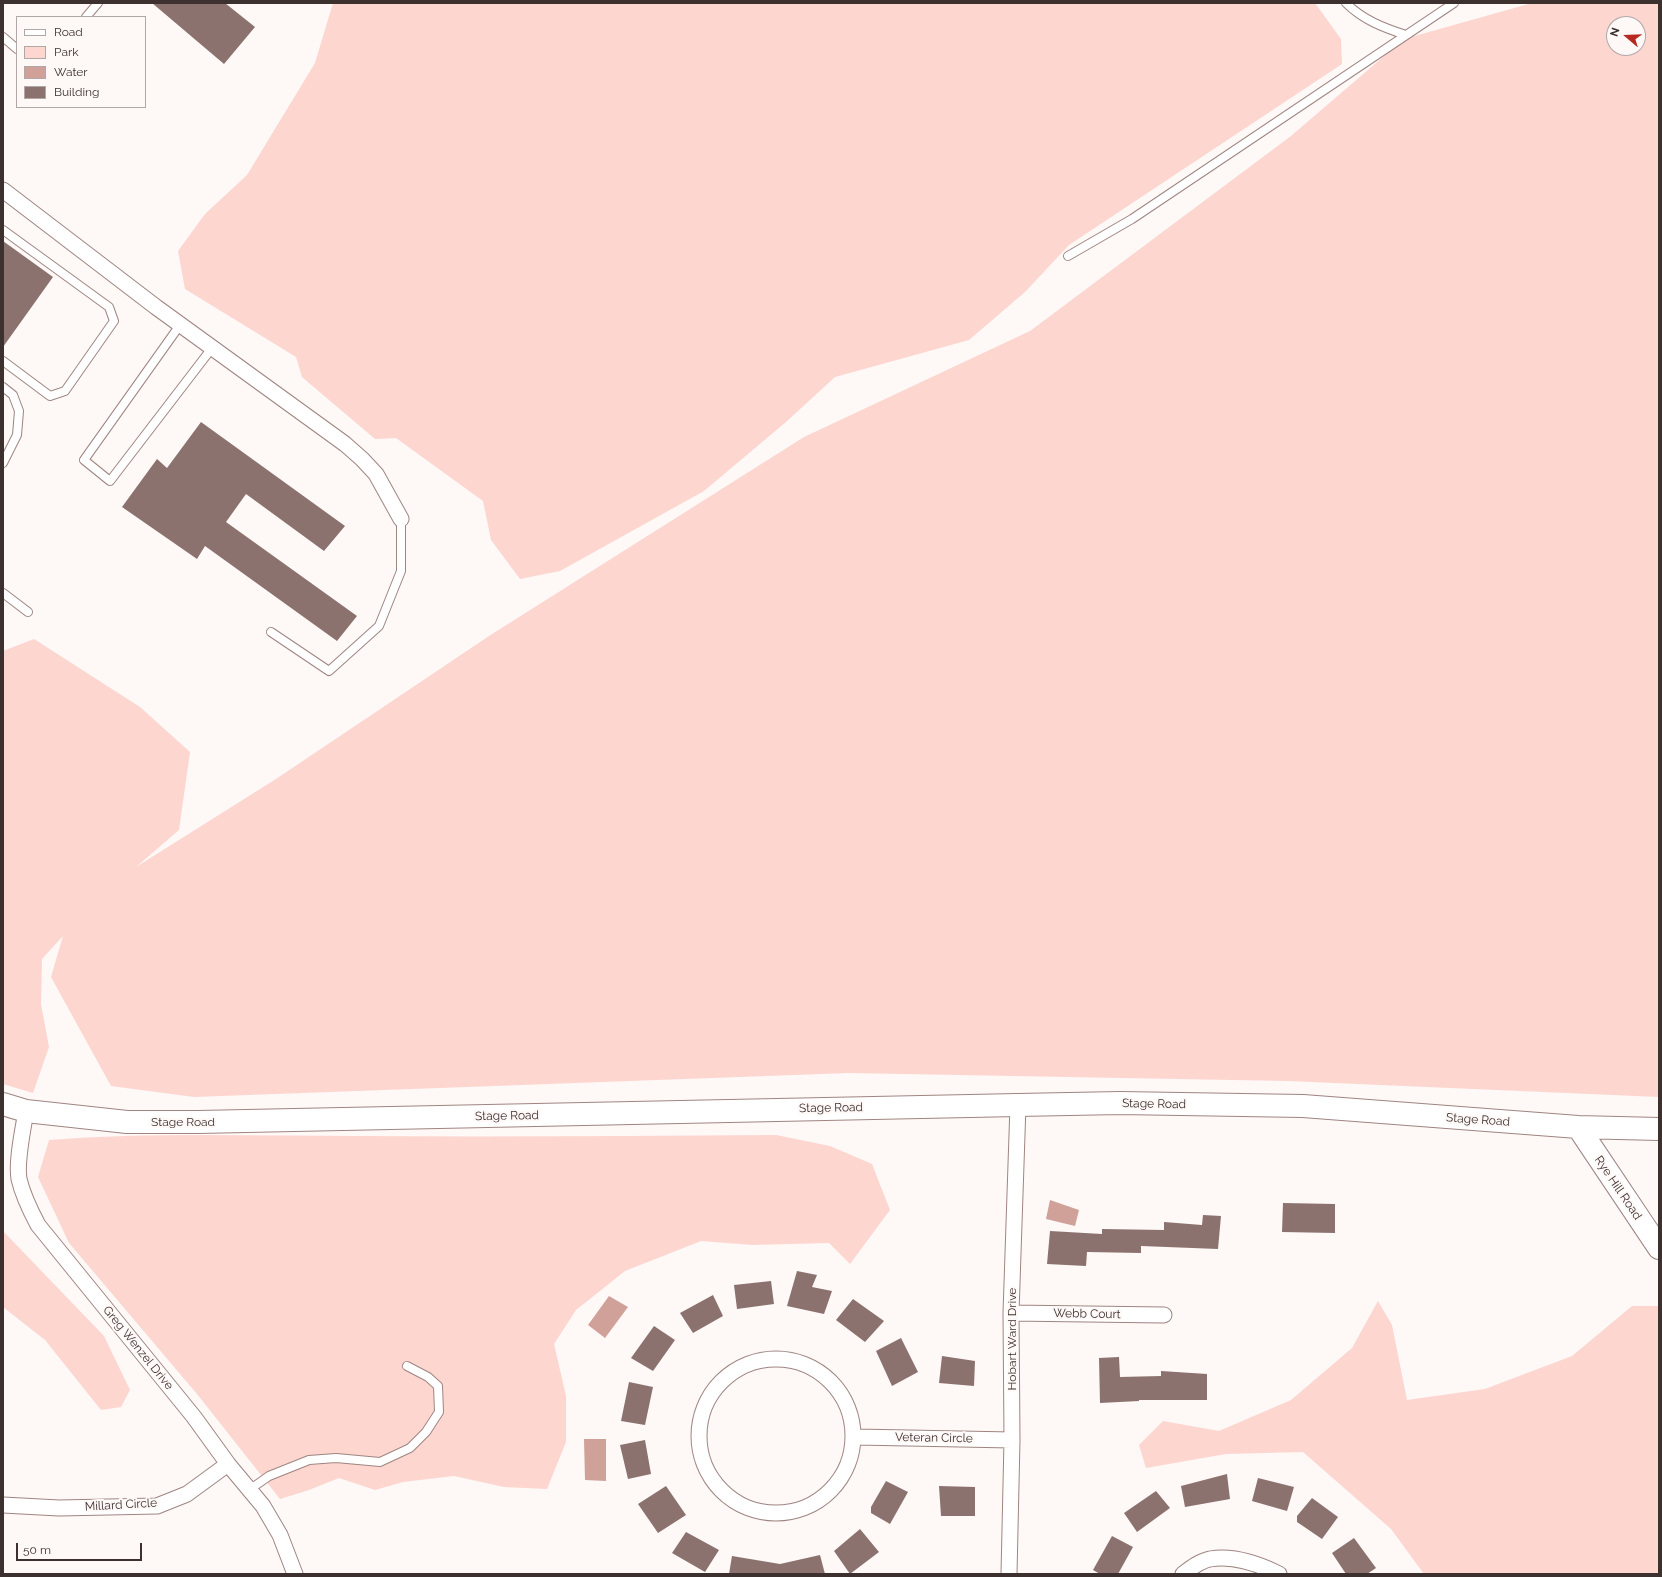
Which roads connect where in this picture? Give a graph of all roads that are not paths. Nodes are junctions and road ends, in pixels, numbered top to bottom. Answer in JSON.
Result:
{"nodes":[{"id":1,"x":98,"y":3,"type":"edge"},
{"id":2,"x":1346,"y":3,"type":"edge"},
{"id":3,"x":1454,"y":3,"type":"edge"},
{"id":4,"x":87,"y":16,"type":"edge"},
{"id":5,"x":1406,"y":35,"type":"junction"},
{"id":6,"x":3,"y":37,"type":"edge"},
{"id":7,"x":16,"y":48,"type":"edge"},
{"id":8,"x":3,"y":190,"type":"edge"},
{"id":9,"x":3,"y":230,"type":"edge"},
{"id":10,"x":1068,"y":256,"type":"dead end"},
{"id":11,"x":180,"y":325,"type":"junction"},
{"id":12,"x":212,"y":348,"type":"junction"},
{"id":13,"x":3,"y":361,"type":"edge"},
{"id":14,"x":3,"y":387,"type":"edge"},
{"id":15,"x":3,"y":463,"type":"edge"},
{"id":16,"x":401,"y":519,"type":"joint"},
{"id":17,"x":3,"y":593,"type":"edge"},
{"id":18,"x":28,"y":612,"type":"dead end"},
{"id":19,"x":271,"y":632,"type":"dead end"},
{"id":20,"x":3,"y":1104,"type":"edge"},
{"id":21,"x":1018,"y":1104,"type":"junction"},
{"id":22,"x":26,"y":1111,"type":"junction"},
{"id":23,"x":1578,"y":1127,"type":"junction"},
{"id":24,"x":1659,"y":1129,"type":"edge"},
{"id":25,"x":1659,"y":1248,"type":"edge"},
{"id":26,"x":1011,"y":1313,"type":"junction"},
{"id":27,"x":1164,"y":1315,"type":"dead end"},
{"id":28,"x":407,"y":1366,"type":"dead end"},
{"id":29,"x":856,"y":1437,"type":"junction"},
{"id":30,"x":1012,"y":1440,"type":"junction"},
{"id":31,"x":228,"y":1464,"type":"junction"},
{"id":32,"x":249,"y":1490,"type":"junction"},
{"id":33,"x":3,"y":1505,"type":"edge"},
{"id":34,"x":295,"y":1574,"type":"edge"},
{"id":35,"x":1009,"y":1574,"type":"edge"},
{"id":36,"x":1183,"y":1574,"type":"edge"},
{"id":37,"x":1279,"y":1574,"type":"edge"}],
"edges":[{"from":1,"to":4,"type":"lane"},
{"from":2,"to":5,"type":"lane"},
{"from":3,"to":5,"type":"lane"},
{"from":5,"to":10,"type":"lane"},
{"from":6,"to":7,"type":"lane"},
{"from":8,"to":11,"type":"street"},
{"from":9,"to":13,"type":"lane"},
{"from":11,"to":12,"type":"street"},
{"from":11,"to":12,"type":"lane"},
{"from":12,"to":16,"type":"street"},
{"from":14,"to":15,"type":"lane"},
{"from":16,"to":19,"type":"lane"},
{"from":17,"to":18,"type":"lane"},
{"from":20,"to":22,"type":"street","name":"Stage Road"},
{"from":21,"to":22,"type":"street","name":"Stage Road"},
{"from":21,"to":23,"type":"street","name":"Stage Road"},
{"from":21,"to":26,"type":"street","name":"Hobart Ward Drive"},
{"from":22,"to":31,"type":"street","name":"Greg Wenzel Drive"},
{"from":23,"to":24,"type":"street","name":"Stage Road"},
{"from":23,"to":25,"type":"street","name":"Rye Hill Road"},
{"from":26,"to":27,"type":"street","name":"Webb Court"},
{"from":26,"to":30,"type":"street","name":"Hobart Ward Drive"},
{"from":28,"to":32,"type":"lane"},
{"from":29,"to":29,"type":"street"},
{"from":29,"to":30,"type":"street","name":"Veteran Circle"},
{"from":30,"to":35,"type":"street","name":"Hobart Ward Drive"},
{"from":31,"to":32,"type":"street","name":"Greg Wenzel Drive"},
{"from":31,"to":33,"type":"street","name":"Millard Circle"},
{"from":32,"to":34,"type":"street","name":"Greg Wenzel Drive"},
{"from":36,"to":37,"type":"street"}]}
